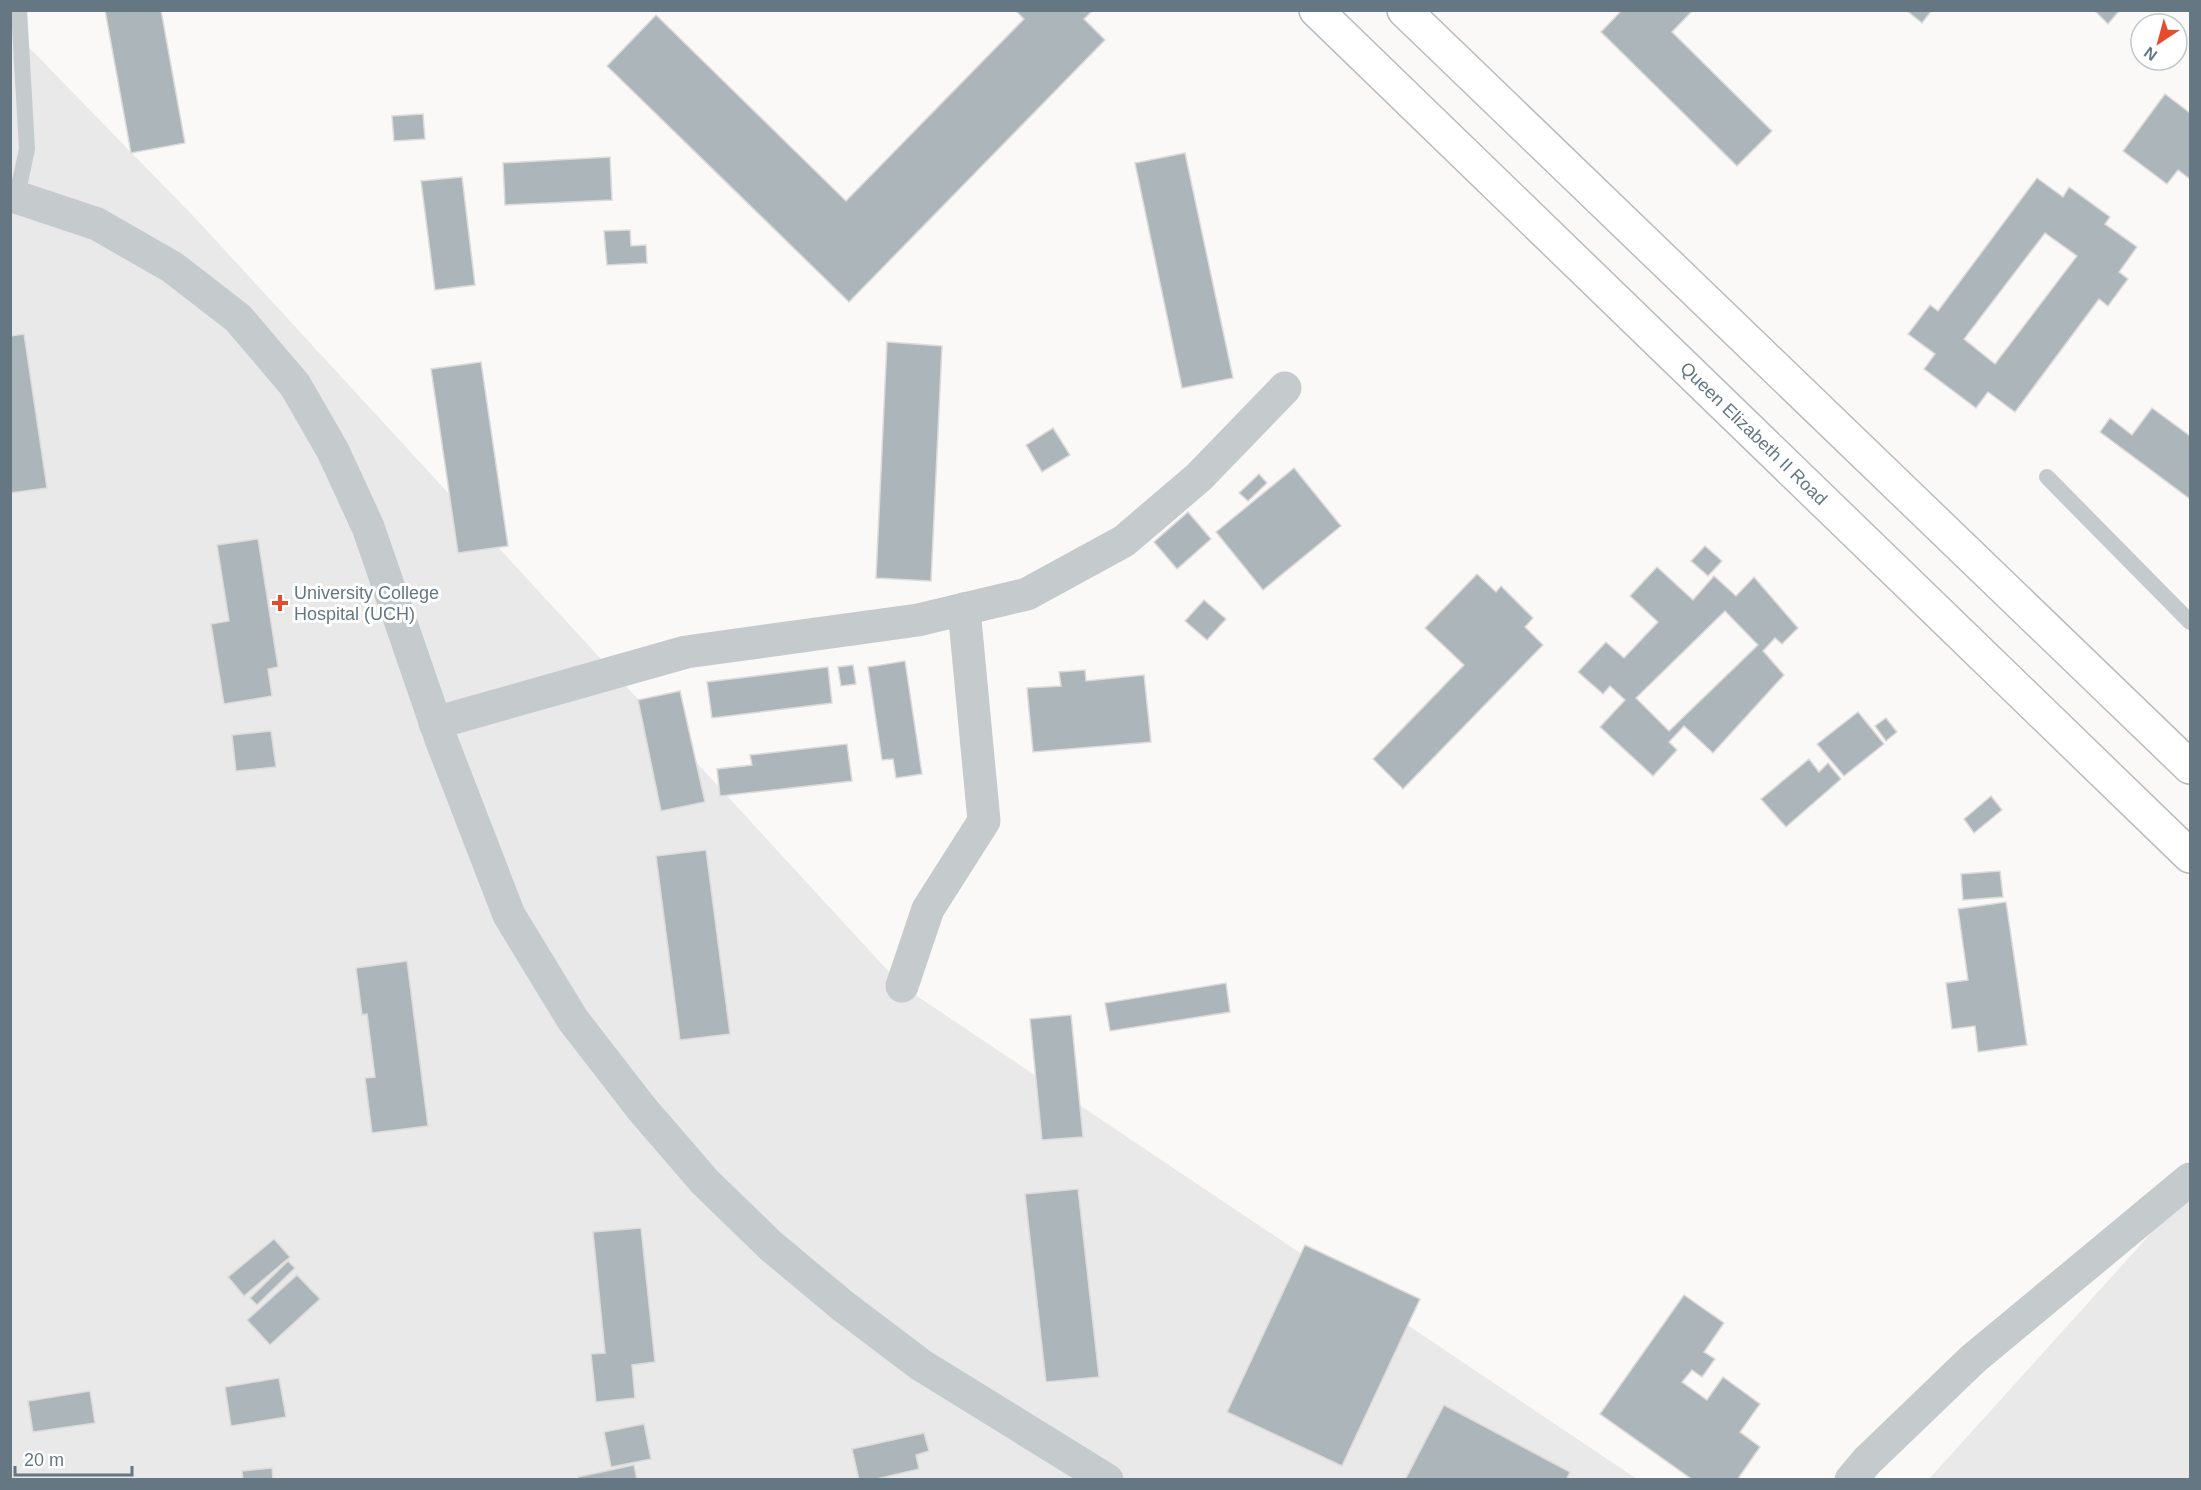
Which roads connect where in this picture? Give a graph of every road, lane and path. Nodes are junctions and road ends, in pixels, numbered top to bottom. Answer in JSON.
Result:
{"nodes":[{"id":1,"x":19,"y":10,"type":"edge"},
{"id":2,"x":1316,"y":10,"type":"edge"},
{"id":3,"x":1404,"y":10,"type":"edge"},
{"id":4,"x":14,"y":196,"type":"edge"},
{"id":5,"x":1285,"y":388,"type":"dead end"},
{"id":6,"x":2047,"y":477,"type":"dead end"},
{"id":7,"x":963,"y":609,"type":"junction"},
{"id":8,"x":2190,"y":622,"type":"edge"},
{"id":9,"x":435,"y":723,"type":"junction"},
{"id":10,"x":2190,"y":767,"type":"edge"},
{"id":11,"x":2186,"y":843,"type":"edge"},
{"id":12,"x":902,"y":986,"type":"dead end"},
{"id":13,"x":2190,"y":1179,"type":"edge"},
{"id":14,"x":1107,"y":1479,"type":"edge"},
{"id":15,"x":1851,"y":1479,"type":"edge"}],
"edges":[{"from":1,"to":4,"type":"lane"},
{"from":2,"to":11,"type":"highway","name":"Queen Elizabeth II Road"},
{"from":3,"to":10,"type":"highway"},
{"from":4,"to":9,"type":"street"},
{"from":5,"to":7,"type":"street"},
{"from":6,"to":8,"type":"lane"},
{"from":7,"to":9,"type":"street"},
{"from":7,"to":12,"type":"street"},
{"from":9,"to":14,"type":"street"},
{"from":13,"to":15,"type":"street"}]}
